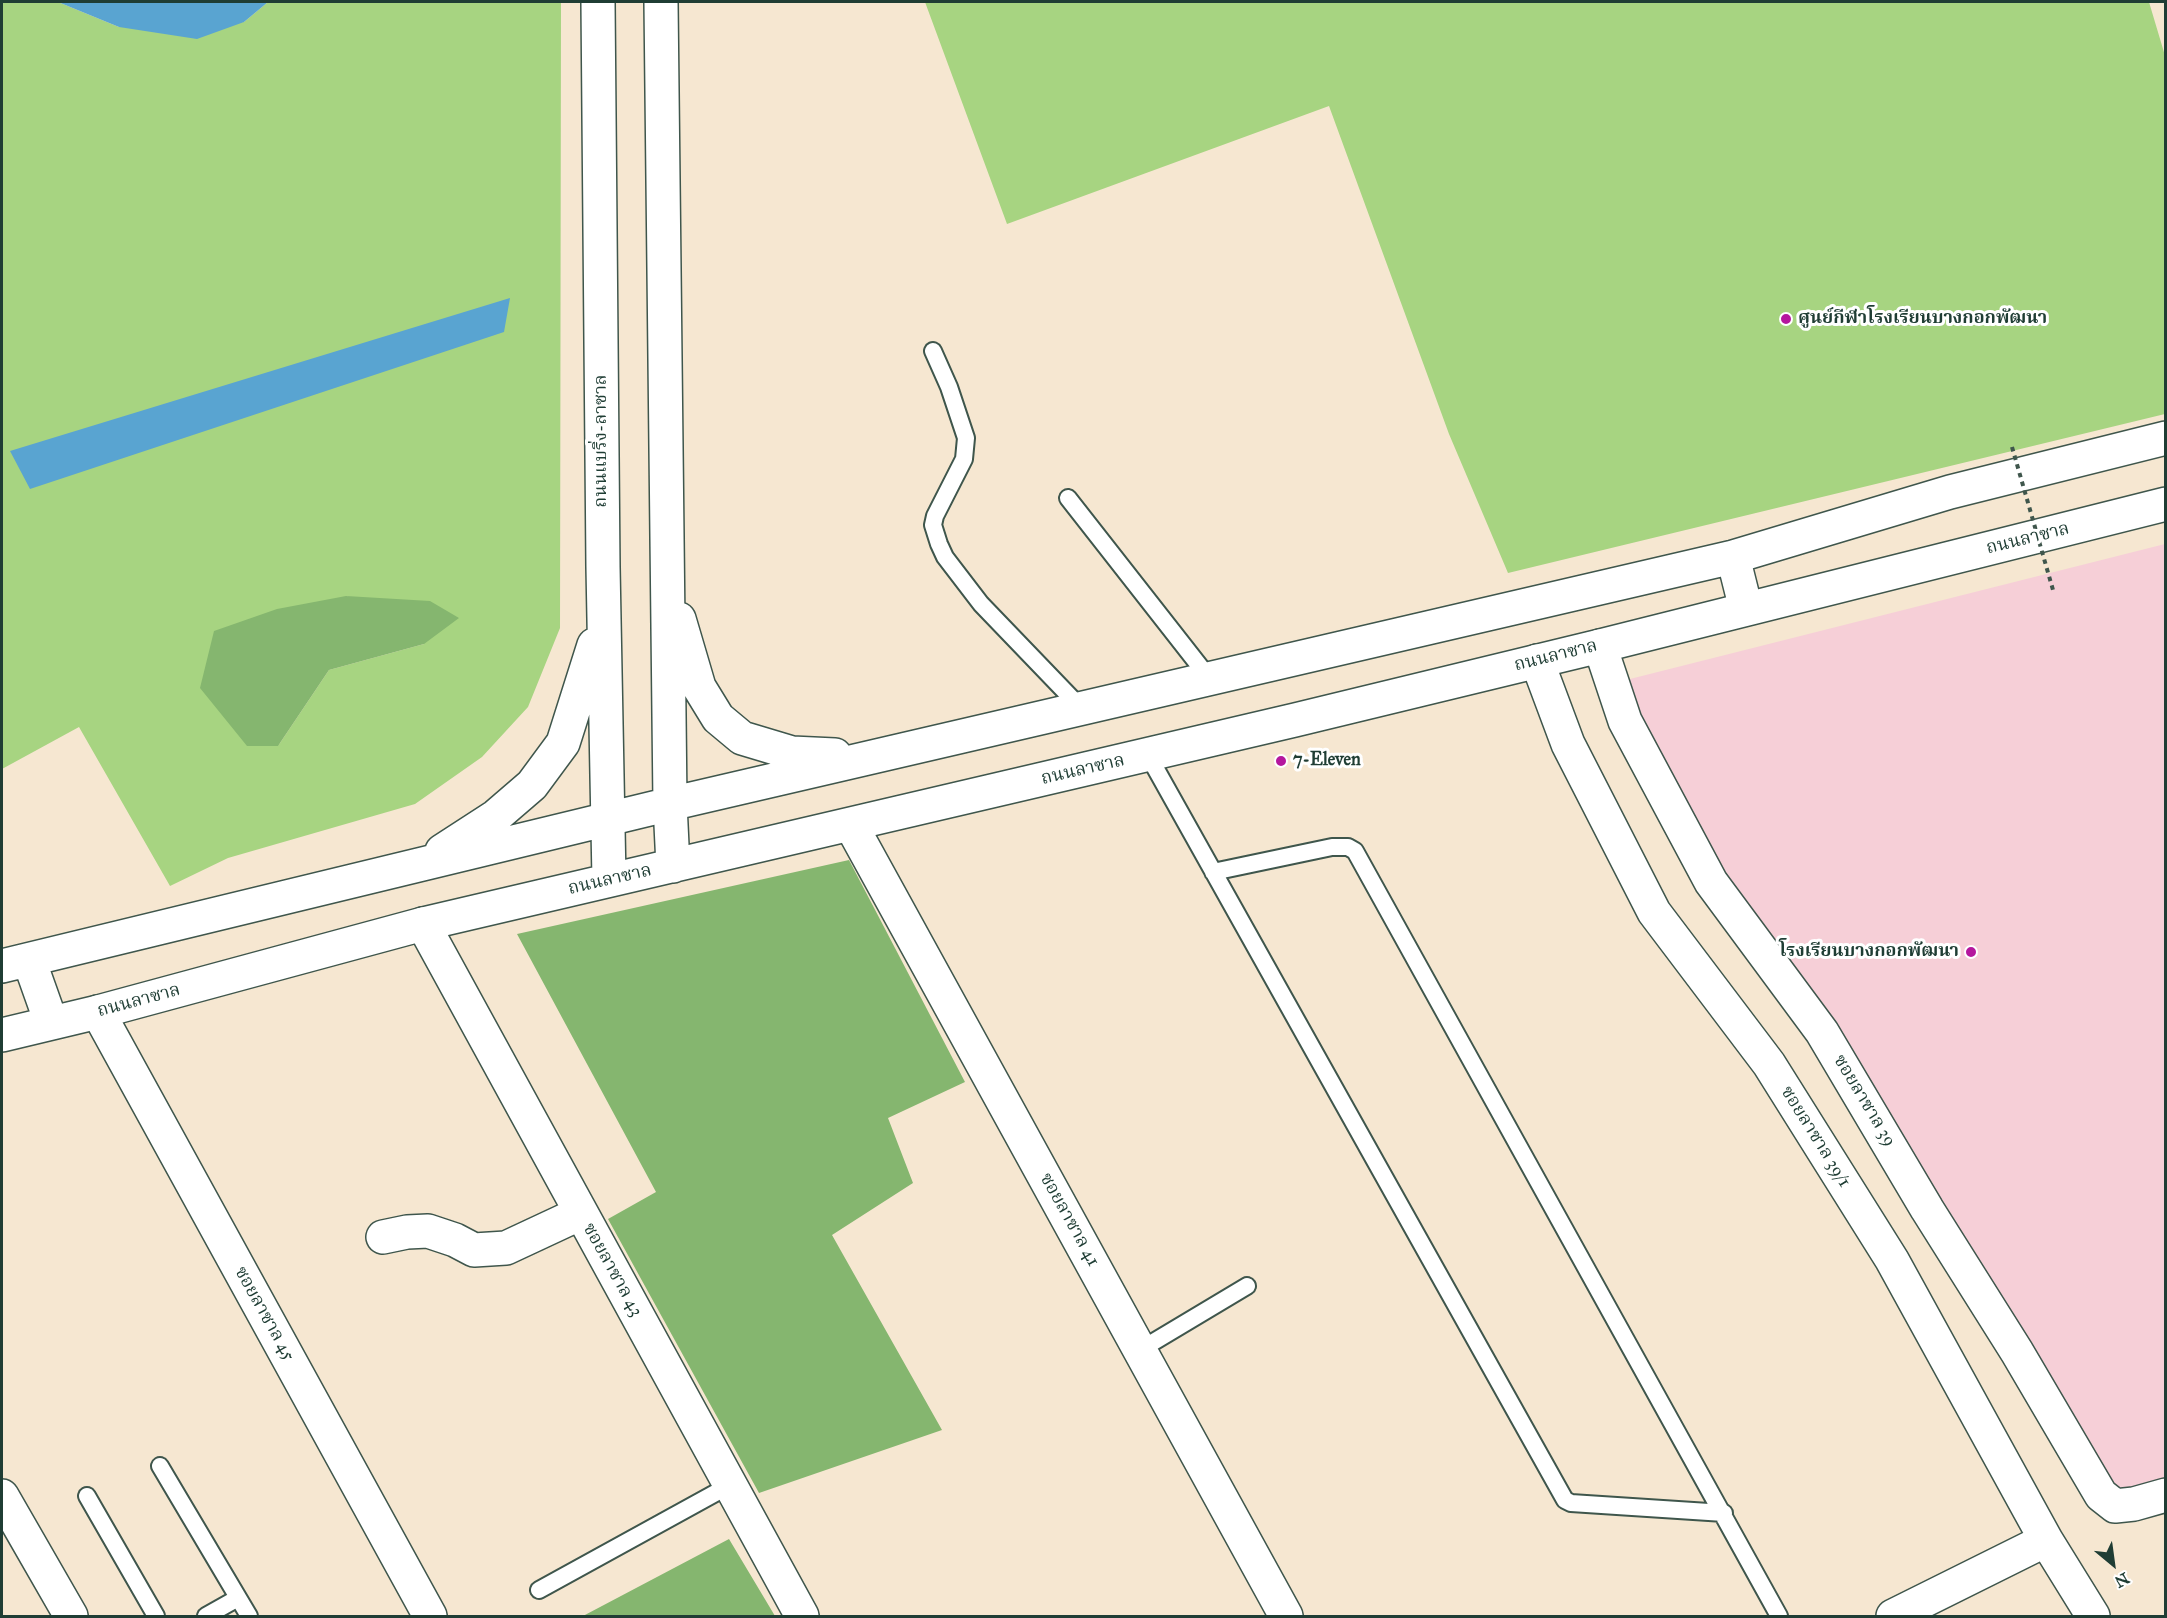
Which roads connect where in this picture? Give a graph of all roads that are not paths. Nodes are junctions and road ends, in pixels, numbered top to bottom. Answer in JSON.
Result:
{"nodes":[{"id":1,"x":598,"y":2,"type":"edge"},
{"id":2,"x":662,"y":2,"type":"edge"},
{"id":3,"x":933,"y":351,"type":"dead end"},
{"id":4,"x":2166,"y":438,"type":"edge"},
{"id":5,"x":1068,"y":498,"type":"dead end"},
{"id":6,"x":2166,"y":504,"type":"edge"},
{"id":7,"x":666,"y":538,"type":"junction"},
{"id":8,"x":1733,"y":557,"type":"junction"},
{"id":9,"x":603,"y":567,"type":"junction"},
{"id":10,"x":1746,"y":609,"type":"junction"},
{"id":11,"x":1600,"y":646,"type":"junction"},
{"id":12,"x":1537,"y":661,"type":"junction"},
{"id":13,"x":1209,"y":678,"type":"junction"},
{"id":14,"x":1081,"y":708,"type":"junction"},
{"id":15,"x":910,"y":748,"type":"junction"},
{"id":16,"x":1148,"y":754,"type":"junction"},
{"id":17,"x":670,"y":804,"type":"junction"},
{"id":18,"x":606,"y":820,"type":"junction"},
{"id":19,"x":851,"y":825,"type":"junction"},
{"id":20,"x":673,"y":866,"type":"junction"},
{"id":21,"x":1213,"y":872,"type":"junction"},
{"id":22,"x":372,"y":876,"type":"junction"},
{"id":23,"x":609,"y":880,"type":"junction"},
{"id":24,"x":423,"y":924,"type":"junction"},
{"id":25,"x":15,"y":963,"type":"edge"},
{"id":26,"x":98,"y":1012,"type":"junction"},
{"id":27,"x":51,"y":1022,"type":"junction"},
{"id":28,"x":2,"y":1035,"type":"edge"},
{"id":29,"x":581,"y":1213,"type":"junction"},
{"id":30,"x":383,"y":1237,"type":"dead end"},
{"id":31,"x":1246,"y":1286,"type":"dead end"},
{"id":32,"x":1140,"y":1350,"type":"junction"},
{"id":33,"x":160,"y":1466,"type":"dead end"},
{"id":34,"x":730,"y":1485,"type":"junction"},
{"id":35,"x":2166,"y":1495,"type":"edge"},
{"id":36,"x":2,"y":1496,"type":"edge"},
{"id":37,"x":87,"y":1496,"type":"dead end"},
{"id":38,"x":1724,"y":1513,"type":"junction"},
{"id":39,"x":2046,"y":1540,"type":"junction"},
{"id":40,"x":539,"y":1590,"type":"dead end"},
{"id":41,"x":238,"y":1598,"type":"junction"},
{"id":42,"x":71,"y":1617,"type":"edge"},
{"id":43,"x":156,"y":1617,"type":"edge"},
{"id":44,"x":206,"y":1617,"type":"edge"},
{"id":45,"x":249,"y":1617,"type":"edge"},
{"id":46,"x":430,"y":1617,"type":"edge"},
{"id":47,"x":802,"y":1617,"type":"edge"},
{"id":48,"x":1286,"y":1617,"type":"edge"},
{"id":49,"x":1779,"y":1617,"type":"edge"},
{"id":50,"x":1893,"y":1617,"type":"edge"},
{"id":51,"x":2093,"y":1617,"type":"edge"}],
"edges":[{"from":1,"to":9,"type":"street","name":"ถนนแบริ่ง-ลาซาล"},
{"from":2,"to":7,"type":"street"},
{"from":3,"to":14,"type":"lane"},
{"from":4,"to":8,"type":"street"},
{"from":5,"to":13,"type":"lane"},
{"from":6,"to":10,"type":"street","name":"ถนนลาซาล"},
{"from":7,"to":15,"type":"street"},
{"from":7,"to":17,"type":"street"},
{"from":8,"to":10,"type":"street"},
{"from":8,"to":13,"type":"street"},
{"from":9,"to":18,"type":"street","name":"ถนนแบริ่ง-ลาซาล"},
{"from":9,"to":22,"type":"street"},
{"from":10,"to":11,"type":"street","name":"ถนนลาซาล"},
{"from":11,"to":12,"type":"street","name":"ถนนลาซาล"},
{"from":11,"to":35,"type":"street","name":"ซอยลาซาล 39"},
{"from":12,"to":16,"type":"street","name":"ถนนลาซาล"},
{"from":12,"to":39,"type":"street","name":"ซอยลาซาล 39/1"},
{"from":13,"to":14,"type":"street"},
{"from":14,"to":15,"type":"street"},
{"from":15,"to":17,"type":"street"},
{"from":16,"to":19,"type":"street","name":"ถนนลาซาล"},
{"from":16,"to":21,"type":"lane"},
{"from":17,"to":18,"type":"street"},
{"from":17,"to":20,"type":"street"},
{"from":18,"to":22,"type":"street"},
{"from":18,"to":23,"type":"street","name":"ถนนแบริ่ง-ลาซาล"},
{"from":19,"to":20,"type":"street","name":"ถนนลาซาล"},
{"from":19,"to":32,"type":"street","name":"ซอยลาซาล 41"},
{"from":20,"to":23,"type":"street","name":"ถนนลาซาล"},
{"from":21,"to":38,"type":"lane"},
{"from":21,"to":38,"type":"lane"},
{"from":22,"to":25,"type":"street"},
{"from":23,"to":24,"type":"street","name":"ถนนลาซาล"},
{"from":24,"to":26,"type":"street","name":"ถนนลาซาล"},
{"from":24,"to":29,"type":"street","name":"ซอยลาซาล 43"},
{"from":25,"to":27,"type":"street"},
{"from":26,"to":27,"type":"street","name":"ถนนลาซาล"},
{"from":26,"to":46,"type":"street","name":"ซอยลาซาล 45"},
{"from":27,"to":28,"type":"street","name":"ถนนลาซาล"},
{"from":29,"to":30,"type":"street"},
{"from":29,"to":34,"type":"street","name":"ซอยลาซาล 43"},
{"from":31,"to":32,"type":"lane"},
{"from":32,"to":48,"type":"street","name":"ซอยลาซาล 41"},
{"from":33,"to":41,"type":"lane"},
{"from":34,"to":40,"type":"lane"},
{"from":34,"to":47,"type":"street","name":"ซอยลาซาล 43"},
{"from":36,"to":42,"type":"street"},
{"from":37,"to":43,"type":"lane"},
{"from":38,"to":49,"type":"lane"},
{"from":39,"to":50,"type":"street"},
{"from":39,"to":51,"type":"street","name":"ซอยลาซาล 39/1"},
{"from":41,"to":44,"type":"lane"},
{"from":41,"to":45,"type":"lane"}]}
